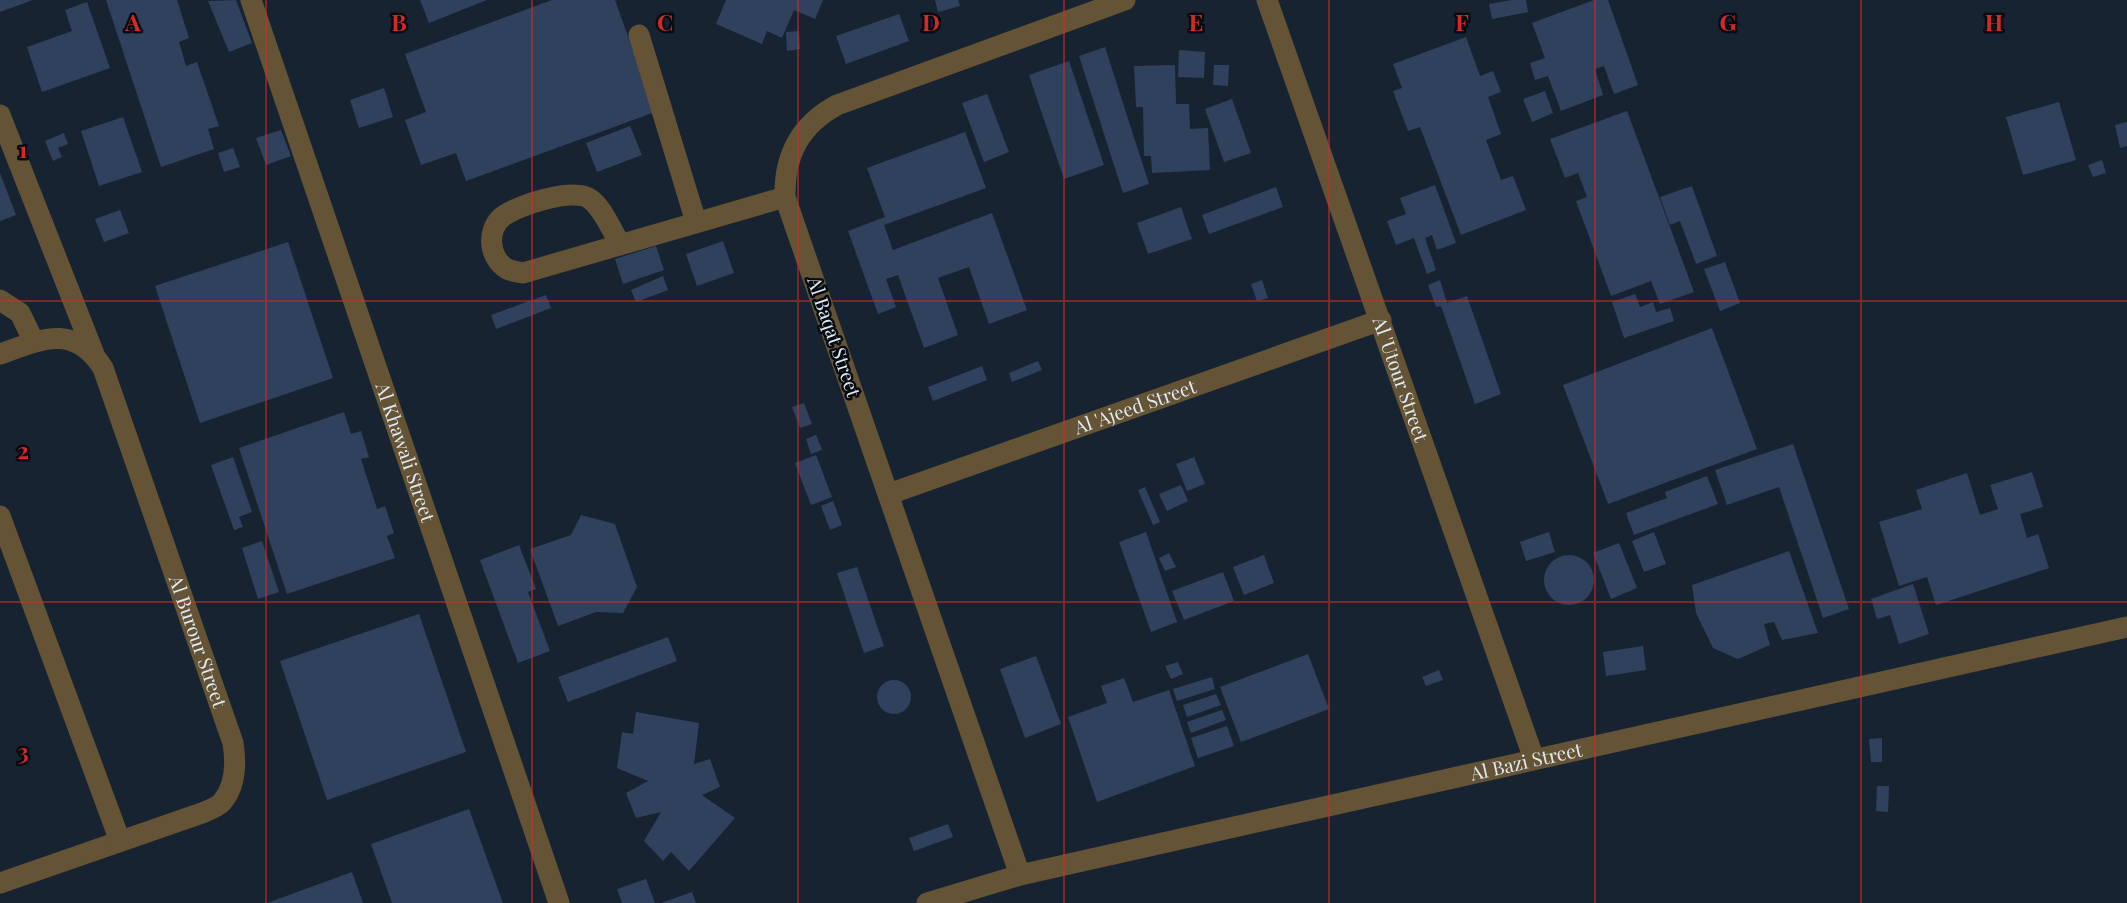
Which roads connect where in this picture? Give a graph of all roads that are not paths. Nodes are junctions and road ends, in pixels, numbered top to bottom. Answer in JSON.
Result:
{"nodes":[{"id":1,"x":251,"y":0,"type":"edge"},
{"id":2,"x":1125,"y":0,"type":"edge"},
{"id":3,"x":1268,"y":0,"type":"edge"},
{"id":4,"x":639,"y":35,"type":"dead end"},
{"id":5,"x":0,"y":115,"type":"edge"},
{"id":6,"x":785,"y":197,"type":"junction"},
{"id":7,"x":696,"y":222,"type":"junction"},
{"id":8,"x":620,"y":244,"type":"junction"},
{"id":9,"x":0,"y":300,"type":"edge"},
{"id":10,"x":1381,"y":320,"type":"junction"},
{"id":11,"x":34,"y":342,"type":"junction"},
{"id":12,"x":0,"y":354,"type":"edge"},
{"id":13,"x":94,"y":354,"type":"junction"},
{"id":14,"x":889,"y":494,"type":"junction"},
{"id":15,"x":0,"y":516,"type":"edge"},
{"id":16,"x":2127,"y":627,"type":"edge"},
{"id":17,"x":1534,"y":760,"type":"junction"},
{"id":18,"x":120,"y":841,"type":"junction"},
{"id":19,"x":1020,"y":875,"type":"junction"},
{"id":20,"x":0,"y":883,"type":"edge"},
{"id":21,"x":559,"y":903,"type":"edge"},
{"id":22,"x":927,"y":903,"type":"edge"}],
"edges":[{"from":1,"to":21,"type":"street","name":"Al Khawali Street"},
{"from":2,"to":6,"type":"street","name":"Al Baqat Street"},
{"from":3,"to":10,"type":"street","name":"Al 'Utour Street"},
{"from":4,"to":7,"type":"street"},
{"from":5,"to":13,"type":"street"},
{"from":6,"to":7,"type":"street"},
{"from":6,"to":14,"type":"street","name":"Al Baqat Street"},
{"from":7,"to":8,"type":"street"},
{"from":8,"to":8,"type":"street"},
{"from":9,"to":11,"type":"street"},
{"from":10,"to":14,"type":"street","name":"Al 'Ajeed Street"},
{"from":10,"to":17,"type":"street","name":"Al 'Utour Street"},
{"from":11,"to":12,"type":"street"},
{"from":11,"to":13,"type":"street"},
{"from":13,"to":18,"type":"street","name":"Al Burour Street"},
{"from":14,"to":19,"type":"street","name":"Al Baqat Street"},
{"from":15,"to":18,"type":"street"},
{"from":16,"to":17,"type":"street","name":"Al Bazi Street"},
{"from":17,"to":19,"type":"street","name":"Al Bazi Street"},
{"from":18,"to":20,"type":"street","name":"Al Burour Street"},
{"from":19,"to":22,"type":"street","name":"Al Bazi Street"}]}
